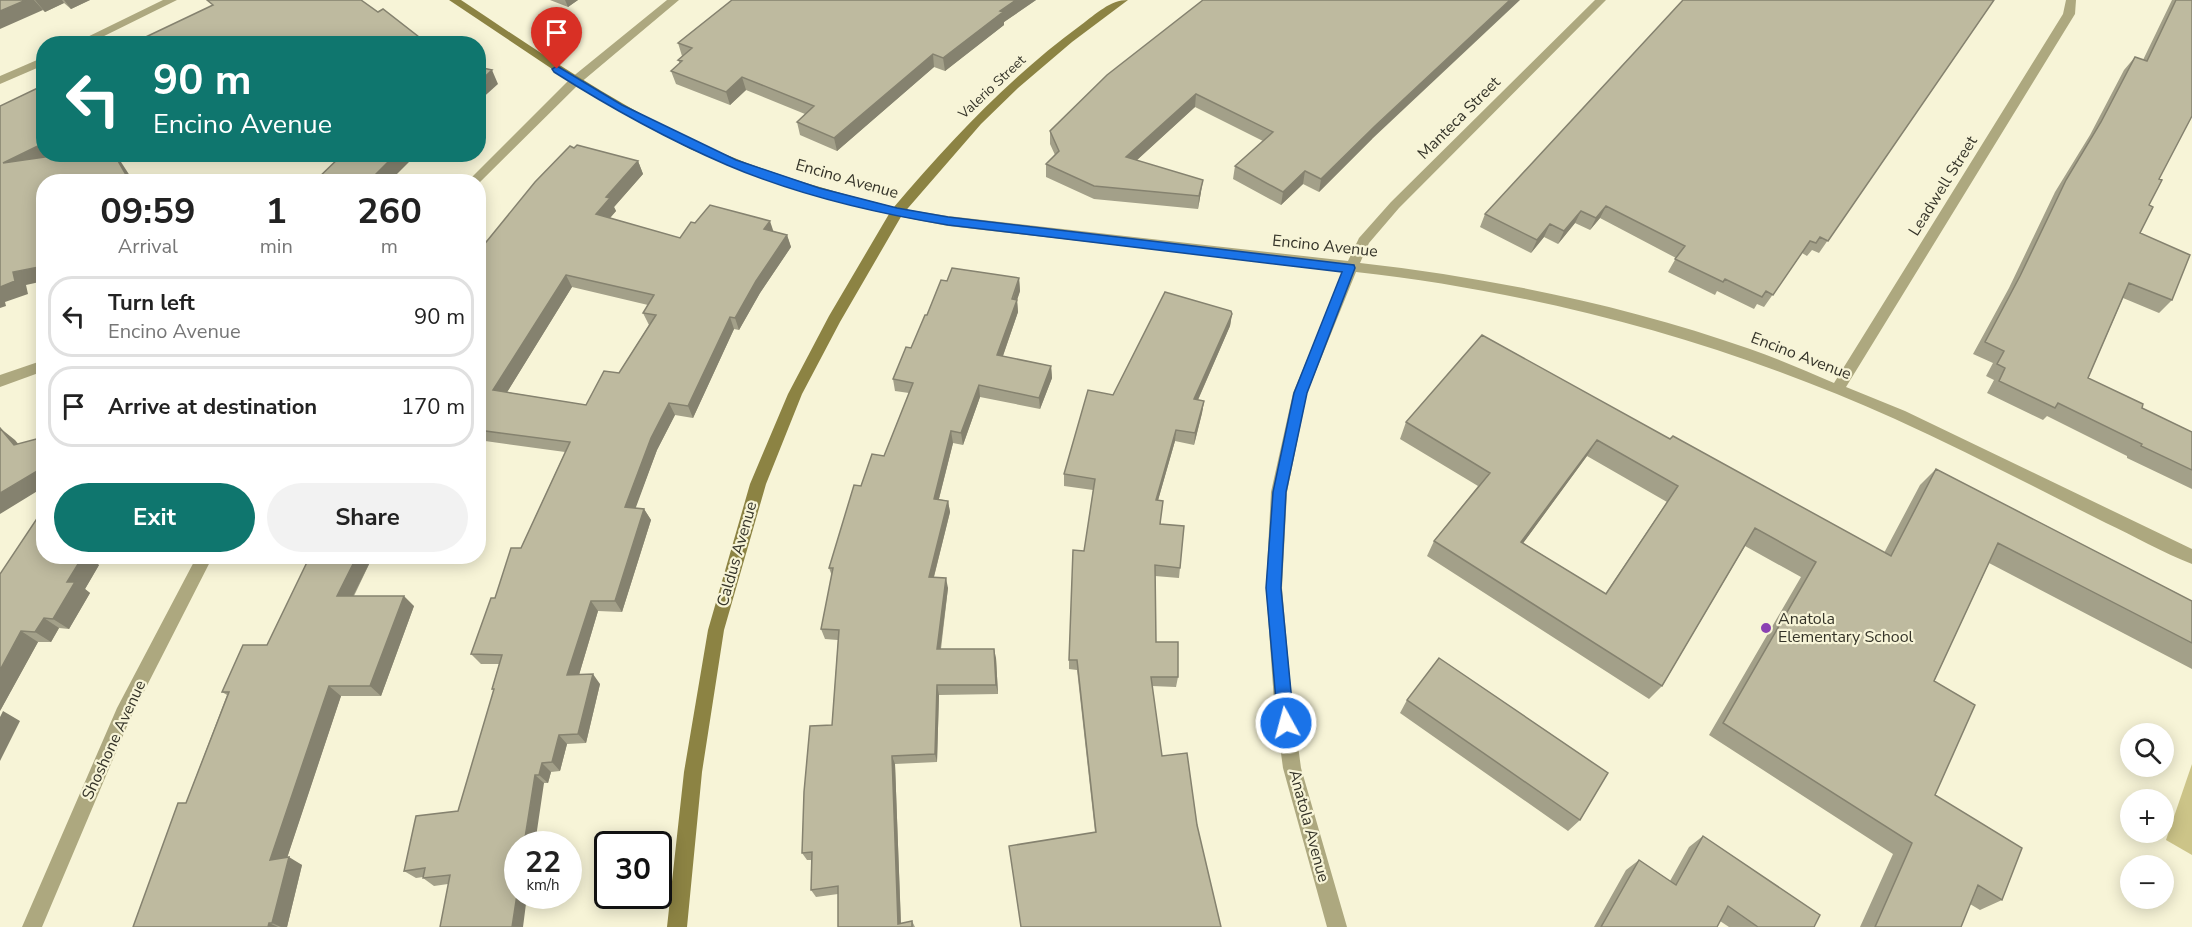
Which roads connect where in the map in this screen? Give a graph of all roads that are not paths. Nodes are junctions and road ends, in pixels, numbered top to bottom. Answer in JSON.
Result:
{"nodes":[{"id":1,"x":172,"y":0,"type":"edge"},
{"id":2,"x":454,"y":0,"type":"edge"},
{"id":3,"x":674,"y":0,"type":"edge"},
{"id":4,"x":1123,"y":0,"type":"edge"},
{"id":5,"x":1602,"y":0,"type":"edge"},
{"id":6,"x":2071,"y":0,"type":"edge"},
{"id":7,"x":95,"y":36,"type":"edge"},
{"id":8,"x":36,"y":64,"type":"edge"},
{"id":9,"x":0,"y":80,"type":"edge"},
{"id":10,"x":574,"y":81,"type":"junction"},
{"id":11,"x":481,"y":174,"type":"edge"},
{"id":12,"x":897,"y":212,"type":"junction"},
{"id":13,"x":1349,"y":268,"type":"junction"},
{"id":14,"x":36,"y":368,"type":"edge"},
{"id":15,"x":0,"y":381,"type":"edge"},
{"id":16,"x":1838,"y":389,"type":"junction"},
{"id":17,"x":2192,"y":557,"type":"edge"},
{"id":18,"x":201,"y":564,"type":"edge"},
{"id":19,"x":32,"y":927,"type":"edge"},
{"id":20,"x":677,"y":927,"type":"edge"},
{"id":21,"x":1337,"y":927,"type":"edge"}],
"edges":[{"from":1,"to":7,"type":"street"},
{"from":2,"to":10,"type":"street","name":"Encino Avenue"},
{"from":3,"to":10,"type":"street"},
{"from":4,"to":12,"type":"street","name":"Valerio Street"},
{"from":5,"to":13,"type":"street","name":"Manteca Street"},
{"from":6,"to":16,"type":"street","name":"Leadwell Street"},
{"from":8,"to":9,"type":"street"},
{"from":10,"to":11,"type":"street"},
{"from":10,"to":12,"type":"street","name":"Encino Avenue"},
{"from":12,"to":13,"type":"street","name":"Encino Avenue"},
{"from":12,"to":20,"type":"street","name":"Caldus Avenue"},
{"from":13,"to":16,"type":"street","name":"Encino Avenue"},
{"from":13,"to":21,"type":"street","name":"Anatola Avenue"},
{"from":14,"to":15,"type":"street"},
{"from":16,"to":17,"type":"street","name":"Encino Avenue"},
{"from":18,"to":19,"type":"street","name":"Shoshone Avenue"}]}
